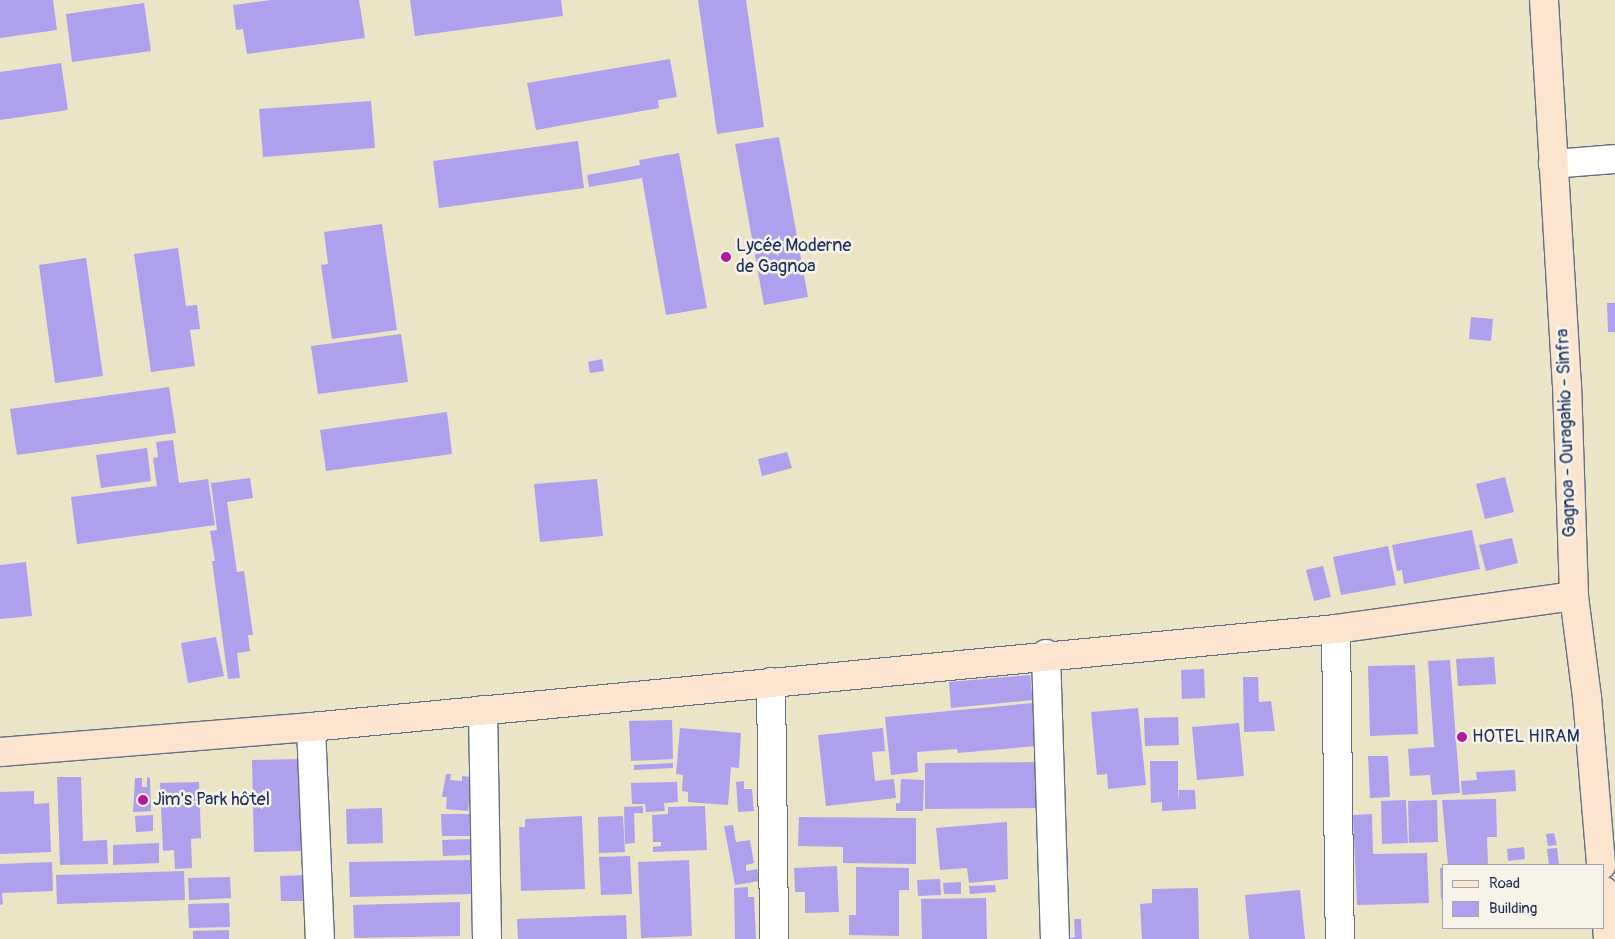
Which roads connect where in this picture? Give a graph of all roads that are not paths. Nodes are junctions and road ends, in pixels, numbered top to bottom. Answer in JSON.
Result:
{"nodes":[{"id":1,"x":1544,"y":0,"type":"edge"},
{"id":2,"x":1615,"y":159,"type":"edge"},
{"id":3,"x":1553,"y":164,"type":"junction"},
{"id":4,"x":1574,"y":596,"type":"junction"},
{"id":5,"x":1336,"y":629,"type":"junction"},
{"id":6,"x":1046,"y":654,"type":"junction"},
{"id":7,"x":771,"y":682,"type":"junction"},
{"id":8,"x":483,"y":710,"type":"junction"},
{"id":9,"x":311,"y":727,"type":"junction"},
{"id":10,"x":0,"y":752,"type":"edge"},
{"id":11,"x":1601,"y":864,"type":"edge"},
{"id":12,"x":1605,"y":903,"type":"edge"},
{"id":13,"x":320,"y":939,"type":"edge"},
{"id":14,"x":487,"y":939,"type":"edge"},
{"id":15,"x":774,"y":939,"type":"edge"},
{"id":16,"x":1055,"y":939,"type":"edge"},
{"id":17,"x":1340,"y":939,"type":"edge"},
{"id":18,"x":1608,"y":939,"type":"edge"}],
"edges":[{"from":1,"to":3,"type":"street","name":"Gagnoa - Ouragahio - Sinfra"},
{"from":2,"to":3,"type":"street"},
{"from":3,"to":4,"type":"street","name":"Gagnoa - Ouragahio - Sinfra"},
{"from":4,"to":5,"type":"street"},
{"from":4,"to":11,"type":"street","name":"Gagnoa - Ouragahio - Sinfra"},
{"from":5,"to":6,"type":"street"},
{"from":5,"to":17,"type":"street"},
{"from":6,"to":7,"type":"street"},
{"from":6,"to":16,"type":"street"},
{"from":7,"to":8,"type":"street"},
{"from":7,"to":15,"type":"street"},
{"from":8,"to":9,"type":"street"},
{"from":8,"to":14,"type":"street"},
{"from":9,"to":10,"type":"street"},
{"from":9,"to":13,"type":"street"},
{"from":12,"to":18,"type":"street"}]}
